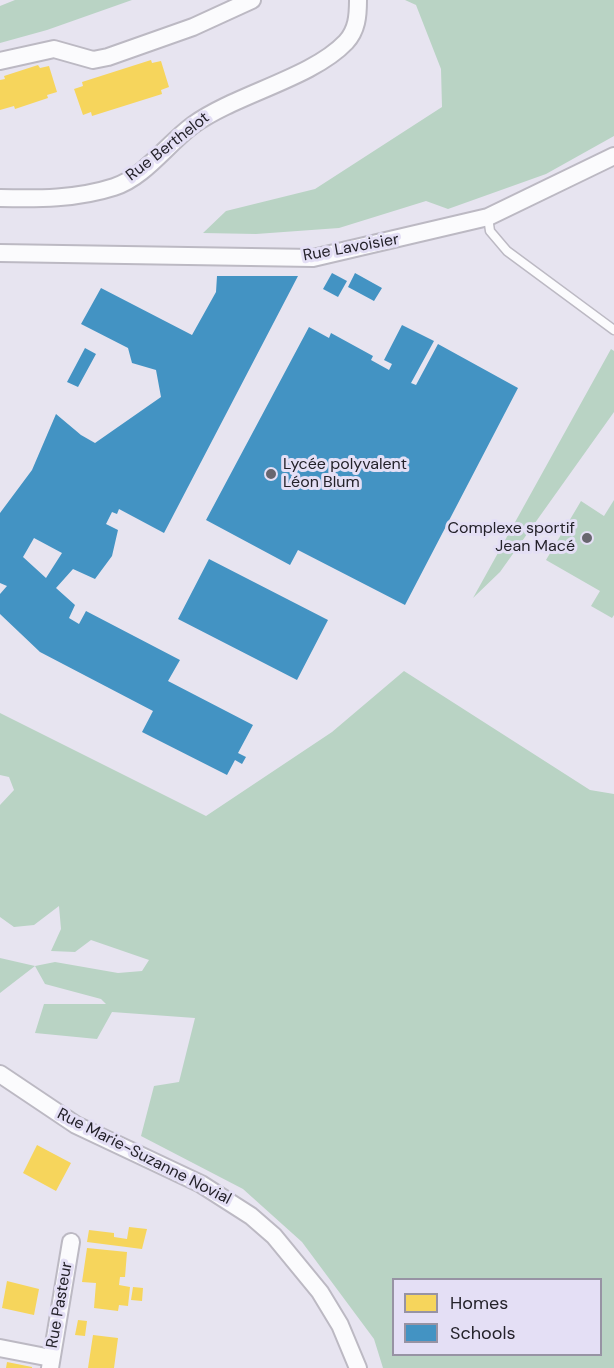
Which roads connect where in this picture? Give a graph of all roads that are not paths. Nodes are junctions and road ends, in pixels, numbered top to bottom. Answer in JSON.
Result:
{"nodes":[{"id":1,"x":252,"y":0,"type":"edge"},
{"id":2,"x":358,"y":0,"type":"edge"},
{"id":3,"x":0,"y":61,"type":"edge"},
{"id":4,"x":614,"y":156,"type":"edge"},
{"id":5,"x":0,"y":198,"type":"edge"},
{"id":6,"x":488,"y":217,"type":"junction"},
{"id":7,"x":0,"y":253,"type":"edge"},
{"id":8,"x":614,"y":330,"type":"edge"},
{"id":9,"x":0,"y":1074,"type":"edge"},
{"id":10,"x":71,"y":1242,"type":"dead end"},
{"id":11,"x":0,"y":1348,"type":"edge"},
{"id":12,"x":50,"y":1363,"type":"edge"},
{"id":13,"x":358,"y":1368,"type":"edge"}],
"edges":[{"from":1,"to":3,"type":"street"},
{"from":2,"to":5,"type":"street","name":"Rue Berthelot"},
{"from":4,"to":6,"type":"street","name":"Rue Lavoisier"},
{"from":6,"to":7,"type":"street","name":"Rue Lavoisier"},
{"from":6,"to":8,"type":"lane"},
{"from":9,"to":13,"type":"street","name":"Rue Marie-Suzanne Novial"},
{"from":10,"to":12,"type":"street","name":"Rue Pasteur"},
{"from":11,"to":12,"type":"street"}]}
